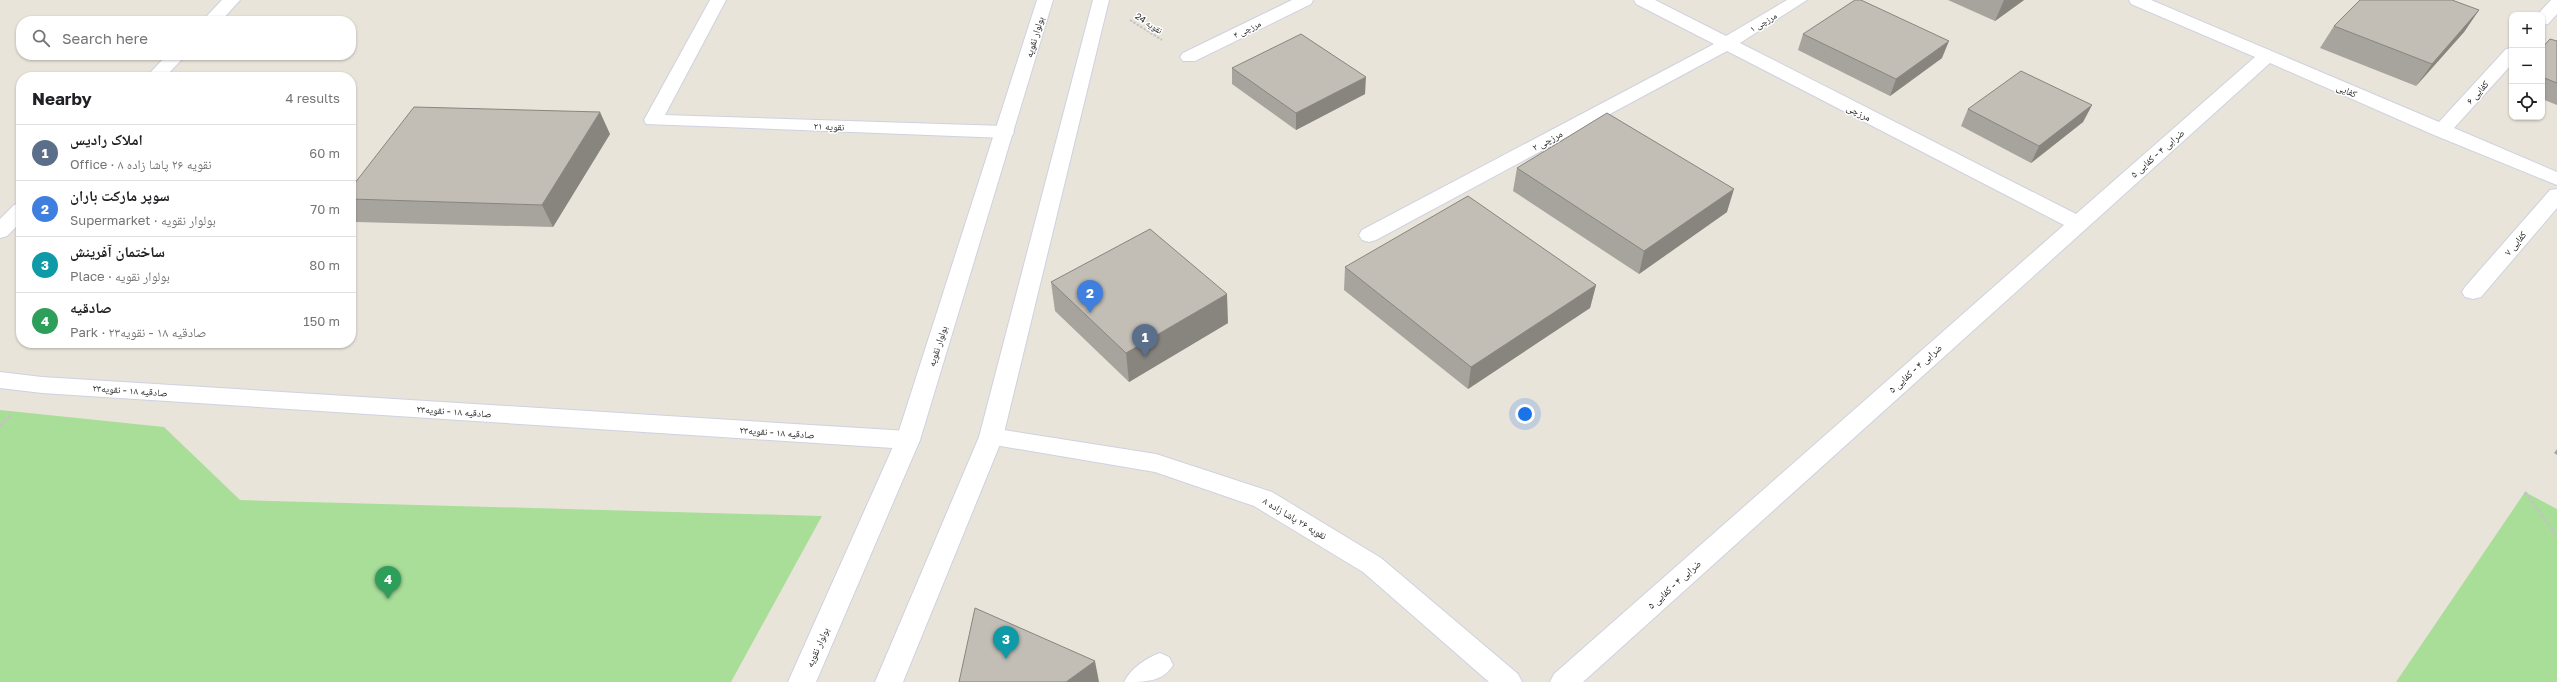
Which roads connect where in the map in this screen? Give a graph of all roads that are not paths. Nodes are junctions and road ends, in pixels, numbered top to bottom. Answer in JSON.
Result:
{"nodes":[{"id":1,"x":232,"y":0,"type":"edge"},
{"id":2,"x":718,"y":0,"type":"edge"},
{"id":3,"x":1045,"y":0,"type":"edge"},
{"id":4,"x":1101,"y":0,"type":"edge"},
{"id":5,"x":1305,"y":0,"type":"edge"},
{"id":6,"x":1642,"y":0,"type":"edge"},
{"id":7,"x":1799,"y":0,"type":"edge"},
{"id":8,"x":2137,"y":0,"type":"edge"},
{"id":9,"x":2557,"y":4,"type":"edge"},
{"id":10,"x":216,"y":16,"type":"edge"},
{"id":11,"x":2545,"y":17,"type":"edge"},
{"id":12,"x":1726,"y":44,"type":"junction"},
{"id":13,"x":2267,"y":56,"type":"junction"},
{"id":14,"x":2509,"y":56,"type":"edge"},
{"id":15,"x":1189,"y":58,"type":"road end"},
{"id":16,"x":172,"y":60,"type":"edge"},
{"id":17,"x":160,"y":72,"type":"edge"},
{"id":18,"x":2441,"y":131,"type":"junction"},
{"id":19,"x":1005,"y":132,"type":"junction"},
{"id":20,"x":2557,"y":179,"type":"edge"},
{"id":21,"x":2557,"y":194,"type":"edge"},
{"id":22,"x":16,"y":215,"type":"edge"},
{"id":23,"x":2078,"y":223,"type":"junction"},
{"id":24,"x":0,"y":231,"type":"edge"},
{"id":25,"x":1369,"y":235,"type":"dead end"},
{"id":26,"x":2474,"y":292,"type":"dead end"},
{"id":27,"x":0,"y":380,"type":"edge"},
{"id":28,"x":990,"y":437,"type":"junction"},
{"id":29,"x":908,"y":440,"type":"junction"},
{"id":30,"x":1160,"y":665,"type":"dead end"},
{"id":31,"x":802,"y":682,"type":"edge"},
{"id":32,"x":889,"y":682,"type":"edge"},
{"id":33,"x":1138,"y":682,"type":"edge"},
{"id":34,"x":1508,"y":682,"type":"edge"},
{"id":35,"x":1564,"y":682,"type":"edge"}],
"edges":[{"from":1,"to":10,"type":"street"},
{"from":2,"to":19,"type":"street","name":"نقویه ۲۱"},
{"from":3,"to":19,"type":"street","name":"بولوار نقویه"},
{"from":4,"to":28,"type":"street"},
{"from":5,"to":15,"type":"street","name":"مرزچی ۴"},
{"from":6,"to":12,"type":"street","name":"مرزچی"},
{"from":7,"to":12,"type":"street","name":"مرزچی ۱"},
{"from":8,"to":13,"type":"street","name":"کفایی"},
{"from":9,"to":11,"type":"street"},
{"from":12,"to":23,"type":"street","name":"مرزچی"},
{"from":12,"to":25,"type":"street","name":"مرزچی ۲"},
{"from":13,"to":18,"type":"street","name":"کفایی"},
{"from":13,"to":23,"type":"street","name":"ضرابی ۴ - کفایی ۵"},
{"from":14,"to":18,"type":"street","name":"کفایی ۶"},
{"from":16,"to":17,"type":"street"},
{"from":18,"to":20,"type":"street","name":"کفایی"},
{"from":19,"to":29,"type":"street","name":"بولوار نقویه"},
{"from":21,"to":26,"type":"street","name":"کفایی ۷"},
{"from":22,"to":24,"type":"street"},
{"from":23,"to":35,"type":"street","name":"ضرابی ۴ - کفایی ۵"},
{"from":27,"to":29,"type":"street","name":"صادقیه ۱۸ - نقویه۲۳"},
{"from":28,"to":32,"type":"street"},
{"from":28,"to":34,"type":"street","name":"نقویه ۲۶ پاشا زاده ۸"},
{"from":29,"to":31,"type":"street","name":"بولوار نقویه"},
{"from":30,"to":33,"type":"street"}]}
